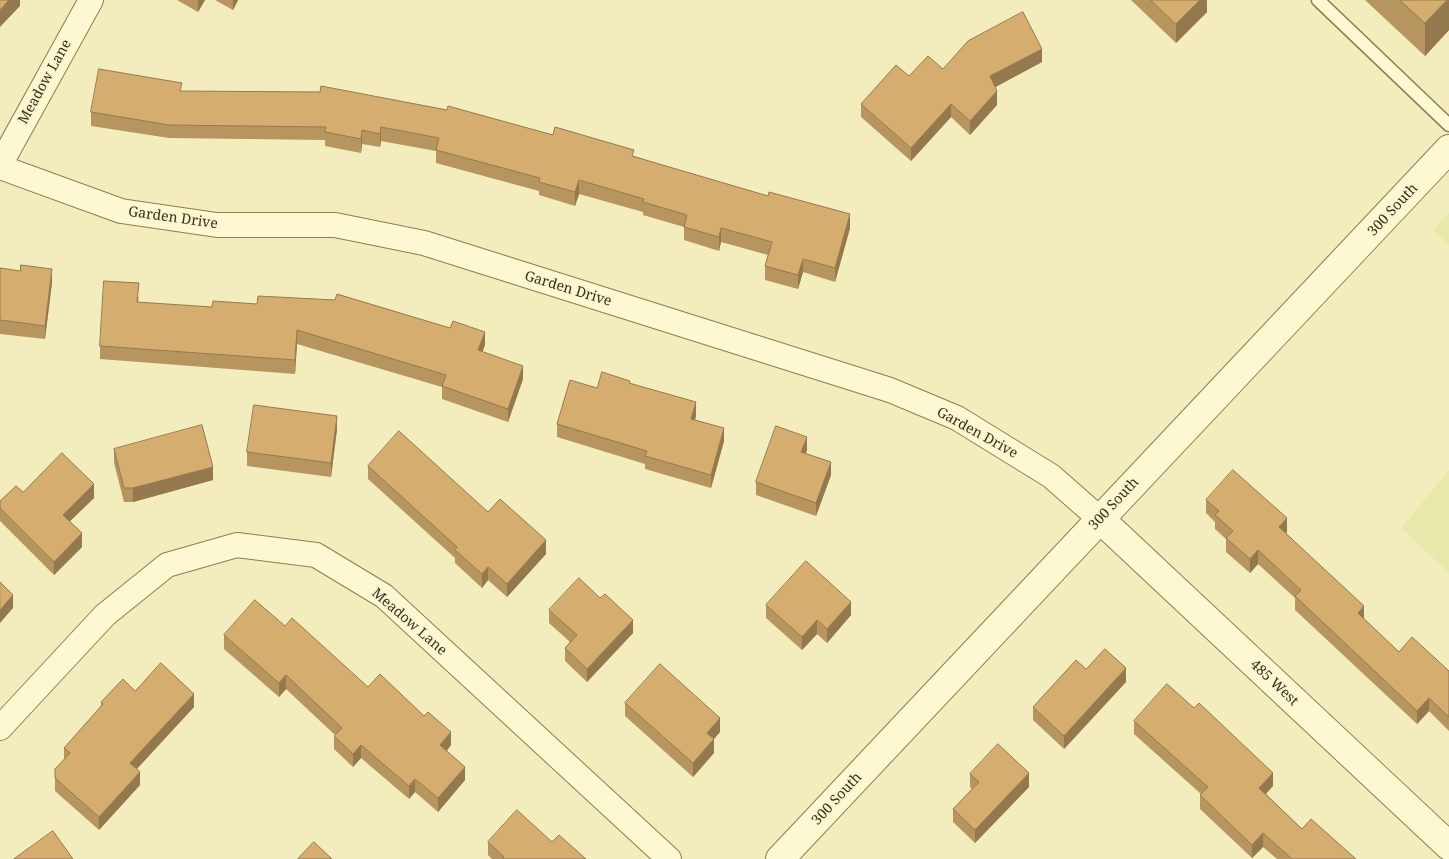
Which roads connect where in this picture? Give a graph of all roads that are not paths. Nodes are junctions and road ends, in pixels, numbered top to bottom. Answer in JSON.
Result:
{"nodes":[{"id":1,"x":90,"y":0,"type":"edge"},
{"id":2,"x":1318,"y":0,"type":"edge"},
{"id":3,"x":1449,"y":125,"type":"edge"},
{"id":4,"x":1449,"y":149,"type":"edge"},
{"id":5,"x":0,"y":166,"type":"edge"},
{"id":6,"x":1100,"y":519,"type":"junction"},
{"id":7,"x":0,"y":728,"type":"edge"},
{"id":8,"x":1449,"y":846,"type":"edge"},
{"id":9,"x":669,"y":859,"type":"edge"},
{"id":10,"x":780,"y":859,"type":"edge"}],
"edges":[{"from":1,"to":5,"type":"street","name":"Meadow Lane"},
{"from":2,"to":3,"type":"lane"},
{"from":4,"to":6,"type":"street","name":"300 South"},
{"from":5,"to":6,"type":"street","name":"Garden Drive"},
{"from":6,"to":8,"type":"street","name":"485 West"},
{"from":6,"to":10,"type":"street","name":"300 South"},
{"from":7,"to":9,"type":"street","name":"Meadow Lane"}]}
